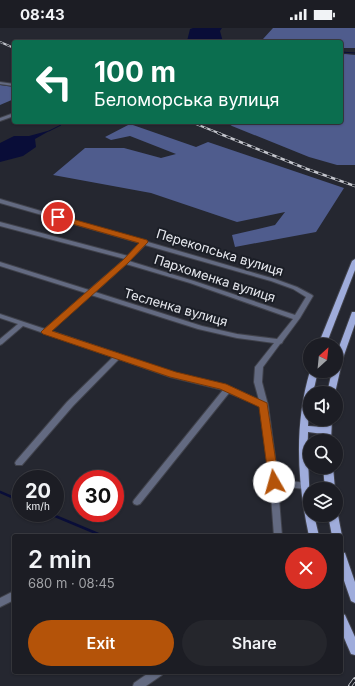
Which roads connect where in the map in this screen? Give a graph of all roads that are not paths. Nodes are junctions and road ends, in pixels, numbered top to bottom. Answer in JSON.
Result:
{"nodes":[{"id":1,"x":0,"y":83,"type":"edge"},
{"id":2,"x":12,"y":85,"type":"edge"},
{"id":3,"x":12,"y":115,"type":"edge"},
{"id":4,"x":0,"y":120,"type":"edge"},
{"id":5,"x":0,"y":201,"type":"edge"},
{"id":6,"x":0,"y":224,"type":"edge"},
{"id":7,"x":144,"y":242,"type":"junction"},
{"id":8,"x":127,"y":260,"type":"junction"},
{"id":9,"x":355,"y":261,"type":"edge"},
{"id":10,"x":0,"y":264,"type":"edge"},
{"id":11,"x":90,"y":294,"type":"junction"},
{"id":12,"x":355,"y":314,"type":"edge"},
{"id":13,"x":0,"y":316,"type":"edge"},
{"id":14,"x":297,"y":318,"type":"junction"},
{"id":15,"x":22,"y":324,"type":"junction"},
{"id":16,"x":46,"y":332,"type":"junction"},
{"id":17,"x":325,"y":338,"type":"edge"},
{"id":18,"x":280,"y":342,"type":"junction"},
{"id":19,"x":0,"y":343,"type":"edge"},
{"id":20,"x":118,"y":356,"type":"junction"},
{"id":21,"x":312,"y":378,"type":"edge"},
{"id":22,"x":333,"y":386,"type":"edge"},
{"id":23,"x":228,"y":389,"type":"junction"},
{"id":24,"x":264,"y":405,"type":"junction"},
{"id":25,"x":327,"y":426,"type":"edge"},
{"id":26,"x":303,"y":428,"type":"junction"},
{"id":27,"x":327,"y":431,"type":"joint"},
{"id":28,"x":19,"y":463,"type":"dead end"},
{"id":29,"x":274,"y":482,"type":"junction"},
{"id":30,"x":305,"y":482,"type":"edge"},
{"id":31,"x":303,"y":486,"type":"edge"},
{"id":32,"x":138,"y":502,"type":"dead end"},
{"id":33,"x":311,"y":522,"type":"edge"},
{"id":34,"x":334,"y":522,"type":"edge"},
{"id":35,"x":278,"y":534,"type":"edge"},
{"id":36,"x":314,"y":534,"type":"edge"},
{"id":37,"x":336,"y":534,"type":"edge"},
{"id":38,"x":343,"y":562,"type":"edge"},
{"id":39,"x":12,"y":596,"type":"edge"},
{"id":40,"x":355,"y":598,"type":"edge"},
{"id":41,"x":0,"y":603,"type":"edge"},
{"id":42,"x":343,"y":623,"type":"edge"},
{"id":43,"x":355,"y":650,"type":"edge"},
{"id":44,"x":155,"y":674,"type":"edge"},
{"id":45,"x":138,"y":686,"type":"edge"}],
"edges":[{"from":1,"to":2,"type":"street"},
{"from":3,"to":4,"type":"street"},
{"from":5,"to":7,"type":"street","name":"Перекопська вулиця"},
{"from":6,"to":8,"type":"street","name":"Пархоменка вулиця"},
{"from":7,"to":8,"type":"street"},
{"from":7,"to":14,"type":"street","name":"Перекопська вулиця"},
{"from":8,"to":11,"type":"street"},
{"from":8,"to":14,"type":"street","name":"Пархоменка вулиця"},
{"from":9,"to":17,"type":"main road"},
{"from":10,"to":11,"type":"street","name":"Тесленка вулиця"},
{"from":11,"to":16,"type":"street"},
{"from":11,"to":18,"type":"street","name":"Тесленка вулиця"},
{"from":12,"to":22,"type":"main road"},
{"from":13,"to":15,"type":"street"},
{"from":14,"to":18,"type":"street","name":"Перекопська вулиця"},
{"from":15,"to":16,"type":"street"},
{"from":15,"to":19,"type":"street"},
{"from":16,"to":20,"type":"street"},
{"from":18,"to":24,"type":"street","name":"Перекопська вулиця"},
{"from":20,"to":23,"type":"street"},
{"from":20,"to":28,"type":"street"},
{"from":21,"to":26,"type":"main road"},
{"from":23,"to":24,"type":"street"},
{"from":23,"to":32,"type":"street"},
{"from":24,"to":29,"type":"street","name":"Перекопська вулиця"},
{"from":25,"to":27,"type":"main road"},
{"from":26,"to":27,"type":"main road"},
{"from":26,"to":30,"type":"main road"},
{"from":29,"to":31,"type":"street"},
{"from":29,"to":35,"type":"street","name":"Перекопська вулиця"},
{"from":33,"to":36,"type":"main road"},
{"from":34,"to":37,"type":"main road"},
{"from":38,"to":40,"type":"main road"},
{"from":39,"to":41,"type":"street"},
{"from":42,"to":43,"type":"main road"},
{"from":44,"to":45,"type":"street"}]}
